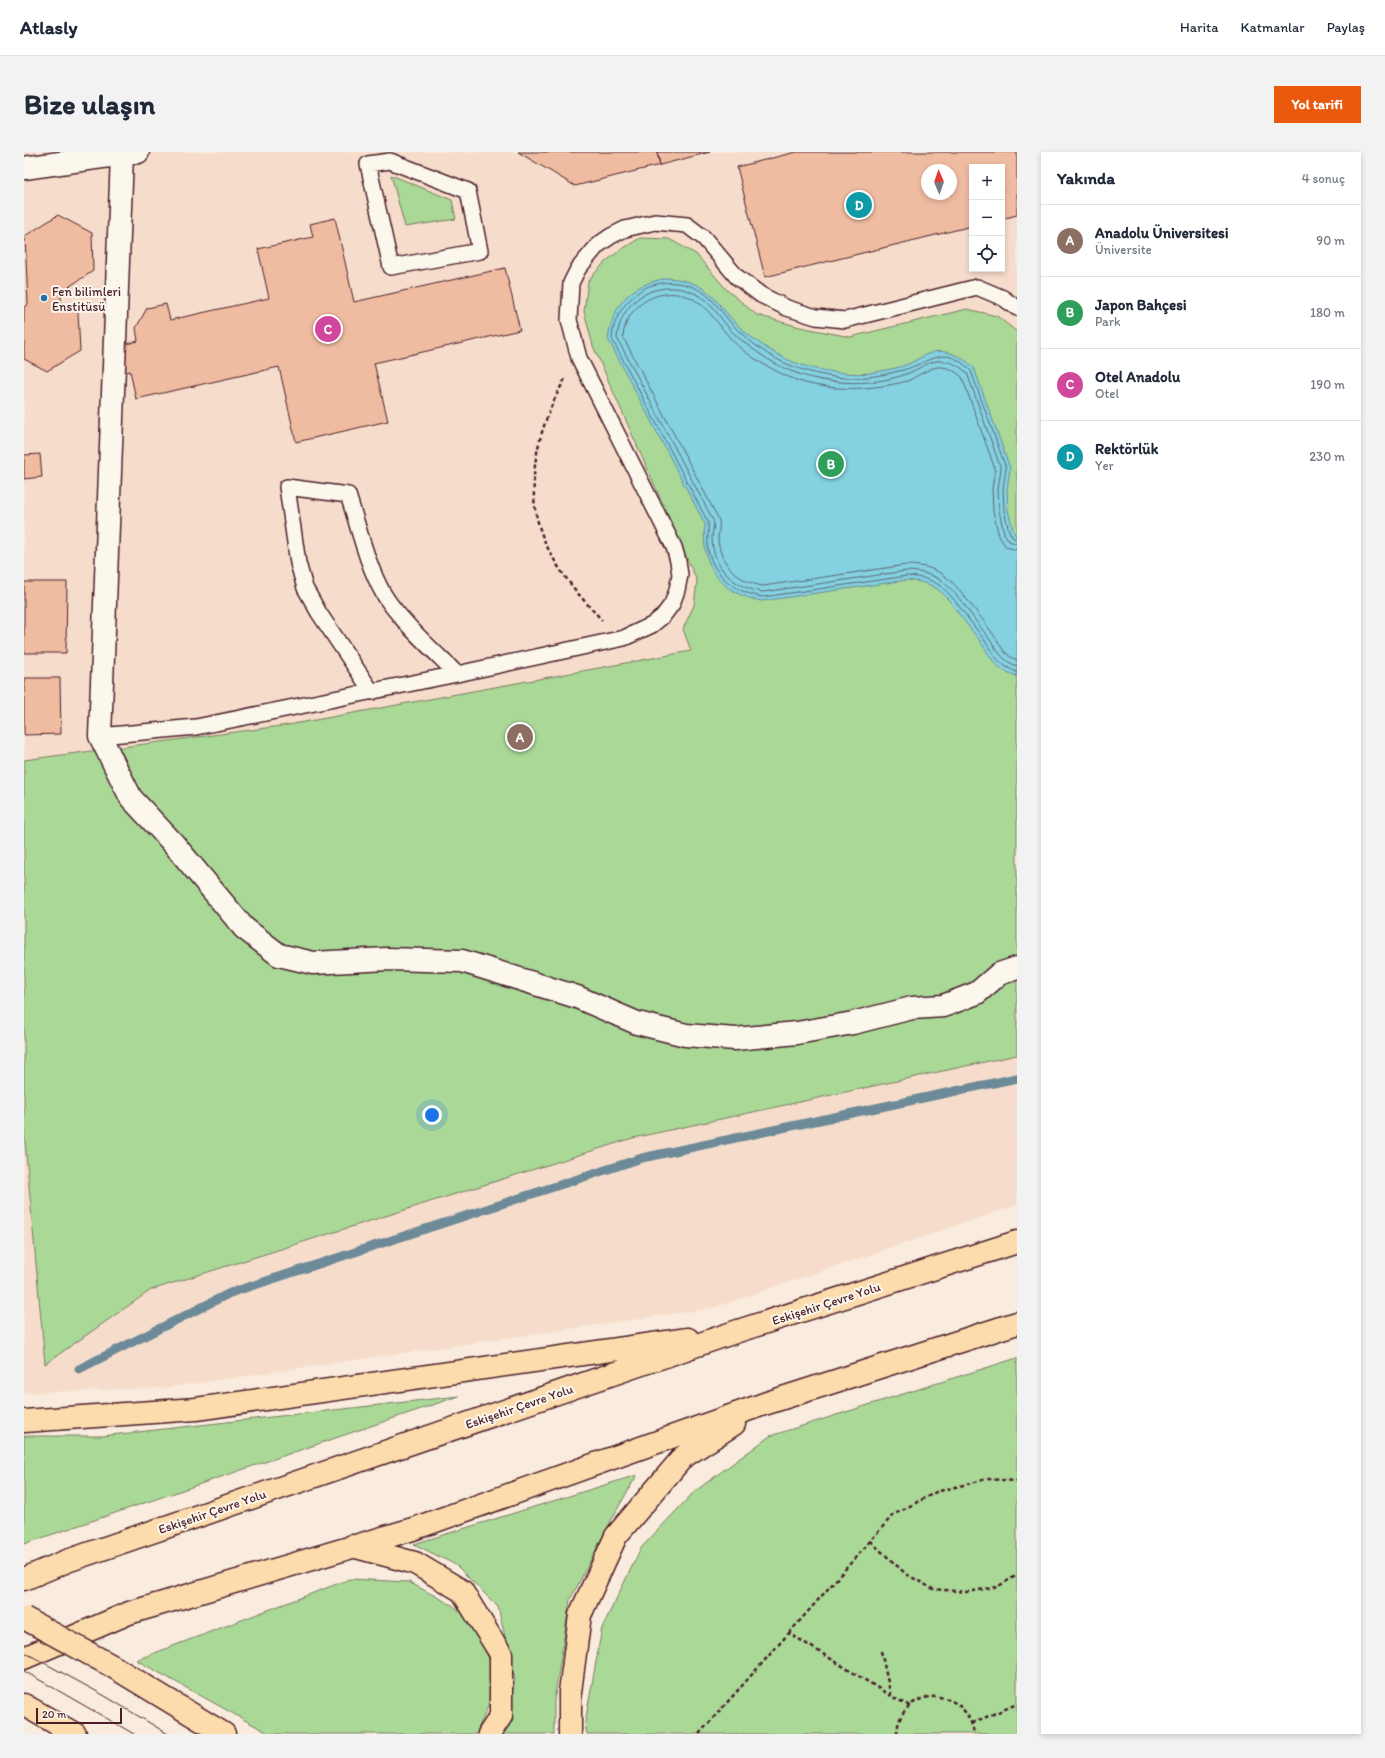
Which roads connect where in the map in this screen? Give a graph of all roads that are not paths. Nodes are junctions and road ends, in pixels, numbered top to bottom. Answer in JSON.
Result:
{"nodes":[{"id":1,"x":130,"y":153,"type":"edge"},
{"id":2,"x":367,"y":158,"type":"edge"},
{"id":3,"x":24,"y":168,"type":"edge"},
{"id":4,"x":1017,"y":308,"type":"edge"},
{"id":5,"x":457,"y":674,"type":"junction"},
{"id":6,"x":372,"y":692,"type":"junction"},
{"id":7,"x":100,"y":736,"type":"junction"},
{"id":8,"x":1017,"y":968,"type":"edge"},
{"id":9,"x":1017,"y":1242,"type":"edge"},
{"id":10,"x":1017,"y":1323,"type":"edge"},
{"id":11,"x":738,"y":1332,"type":"junction"},
{"id":12,"x":764,"y":1404,"type":"junction"},
{"id":13,"x":24,"y":1421,"type":"edge"},
{"id":14,"x":352,"y":1546,"type":"junction"},
{"id":15,"x":24,"y":1580,"type":"edge"},
{"id":16,"x":24,"y":1618,"type":"edge"},
{"id":17,"x":24,"y":1658,"type":"edge"},
{"id":18,"x":24,"y":1704,"type":"edge"},
{"id":19,"x":75,"y":1734,"type":"edge"},
{"id":20,"x":224,"y":1734,"type":"edge"},
{"id":21,"x":488,"y":1734,"type":"edge"},
{"id":22,"x":570,"y":1734,"type":"edge"}],
"edges":[{"from":1,"to":3,"type":"street"},
{"from":1,"to":7,"type":"street"},
{"from":2,"to":2,"type":"lane"},
{"from":4,"to":5,"type":"lane"},
{"from":5,"to":6,"type":"lane"},
{"from":5,"to":6,"type":"lane"},
{"from":6,"to":7,"type":"lane"},
{"from":7,"to":8,"type":"street"},
{"from":9,"to":11,"type":"main road","name":"Eskişehir Çevre Yolu"},
{"from":10,"to":12,"type":"main road"},
{"from":11,"to":13,"type":"main road"},
{"from":11,"to":15,"type":"main road","name":"Eskişehir Çevre Yolu"},
{"from":12,"to":14,"type":"main road"},
{"from":12,"to":22,"type":"main road"},
{"from":14,"to":17,"type":"main road"},
{"from":14,"to":21,"type":"main road"},
{"from":16,"to":20,"type":"main road","bridge":true},
{"from":18,"to":19,"type":"main road"}]}
